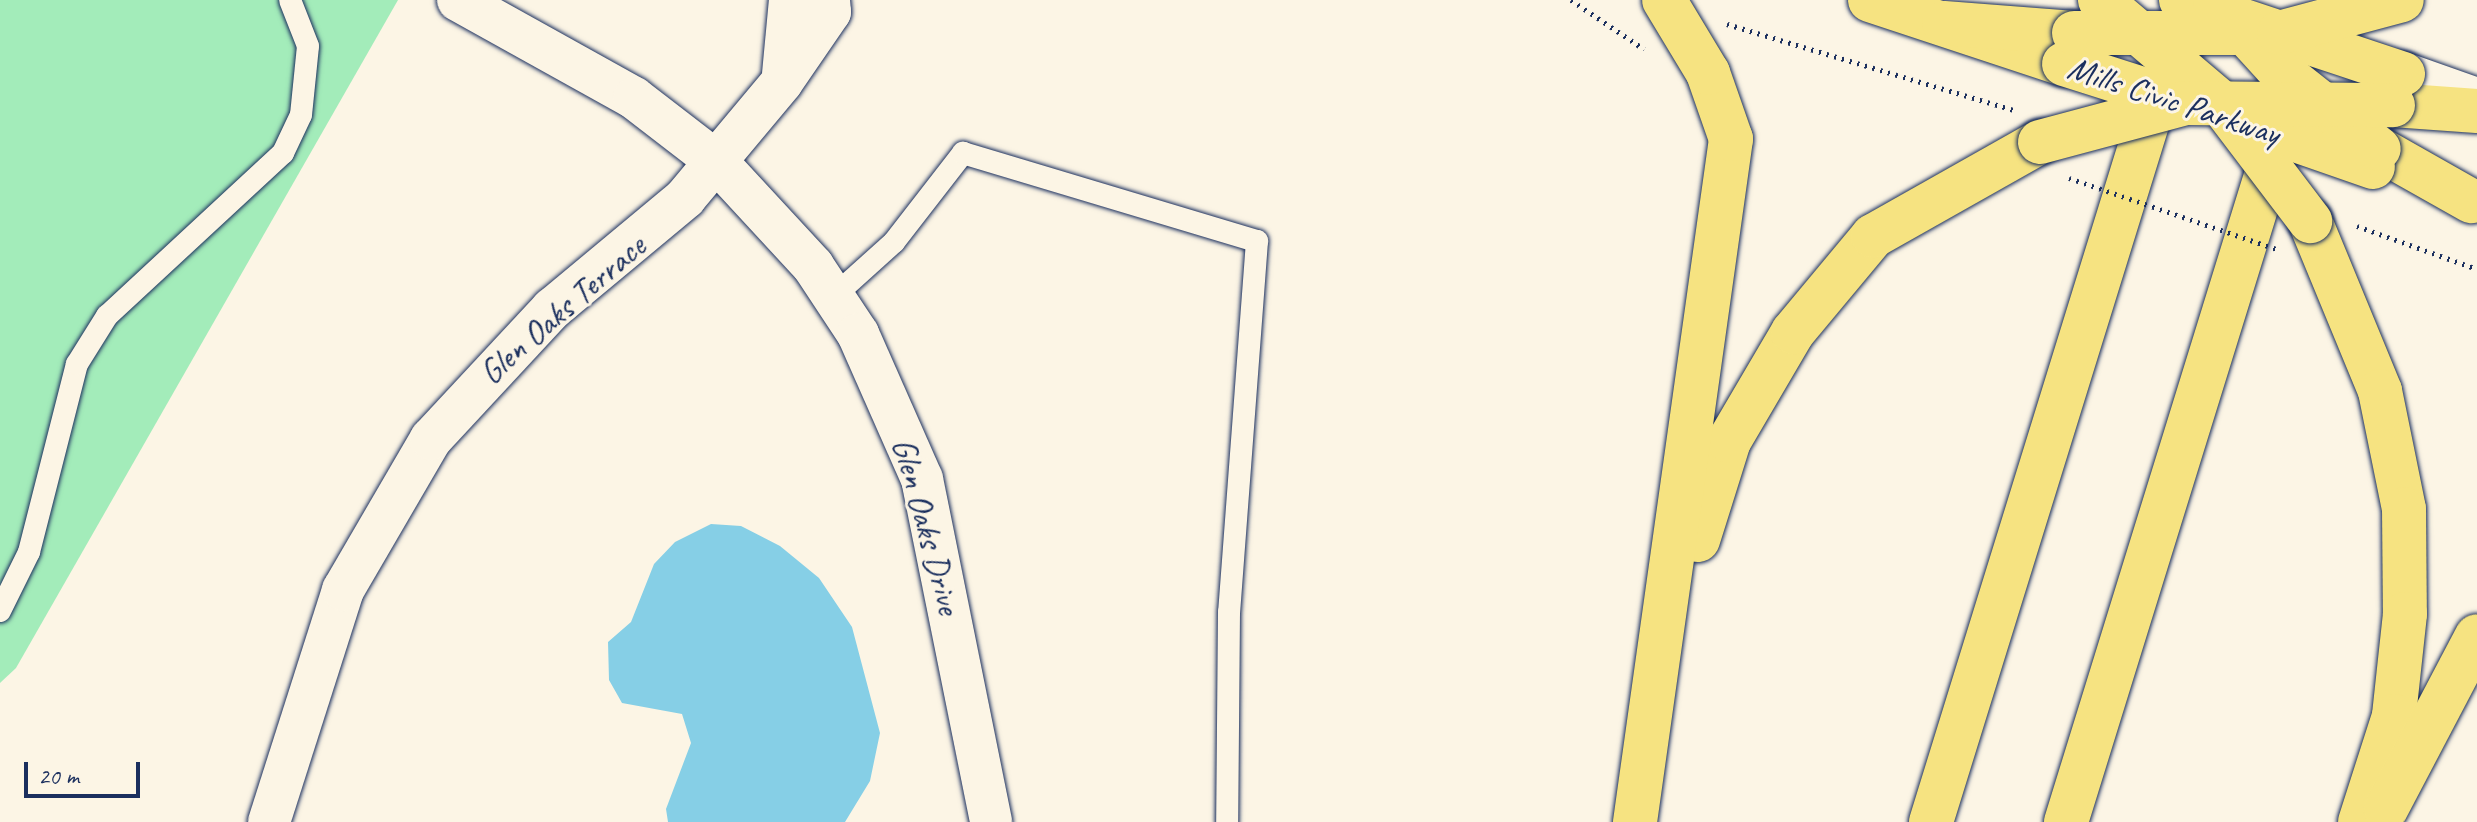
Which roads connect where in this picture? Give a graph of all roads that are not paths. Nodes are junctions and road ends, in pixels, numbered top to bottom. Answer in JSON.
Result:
{"nodes":[{"id":1,"x":290,"y":0,"type":"edge"},
{"id":2,"x":458,"y":0,"type":"edge"},
{"id":3,"x":790,"y":0,"type":"edge"},
{"id":4,"x":829,"y":0,"type":"edge"},
{"id":5,"x":1664,"y":0,"type":"edge"},
{"id":6,"x":1870,"y":0,"type":"edge"},
{"id":7,"x":2183,"y":0,"type":"edge"},
{"id":8,"x":2320,"y":0,"type":"edge"},
{"id":9,"x":2402,"y":0,"type":"edge"},
{"id":10,"x":2242,"y":21,"type":"edge"},
{"id":11,"x":2079,"y":32,"type":"edge"},
{"id":12,"x":2146,"y":34,"type":"junction"},
{"id":13,"x":782,"y":82,"type":"junction"},
{"id":14,"x":2398,"y":90,"type":"junction"},
{"id":15,"x":2477,"y":100,"type":"edge"},
{"id":16,"x":2318,"y":102,"type":"junction"},
{"id":17,"x":2213,"y":108,"type":"junction"},
{"id":18,"x":2477,"y":111,"type":"edge"},
{"id":19,"x":2376,"y":158,"type":"junction"},
{"id":20,"x":717,"y":162,"type":"junction"},
{"id":21,"x":2474,"y":202,"type":"edge"},
{"id":22,"x":833,"y":297,"type":"junction"},
{"id":23,"x":0,"y":611,"type":"edge"},
{"id":24,"x":2477,"y":636,"type":"edge"},
{"id":25,"x":1661,"y":657,"type":"junction"},
{"id":26,"x":269,"y":822,"type":"edge"},
{"id":27,"x":991,"y":822,"type":"edge"},
{"id":28,"x":1227,"y":822,"type":"edge"},
{"id":29,"x":1635,"y":822,"type":"edge"},
{"id":30,"x":1931,"y":822,"type":"edge"},
{"id":31,"x":2066,"y":822,"type":"edge"},
{"id":32,"x":2360,"y":822,"type":"edge"},
{"id":33,"x":2379,"y":822,"type":"edge"}],
"edges":[{"from":1,"to":23,"type":"lane"},
{"from":2,"to":20,"type":"street","name":"Glen Oaks Drive"},
{"from":3,"to":13,"type":"street"},
{"from":4,"to":13,"type":"street","name":"Glen Oaks Terrace"},
{"from":5,"to":25,"type":"main road"},
{"from":6,"to":11,"type":"main road"},
{"from":7,"to":10,"type":"main road","bridge":true},
{"from":7,"to":30,"type":"main road"},
{"from":8,"to":31,"type":"main road"},
{"from":9,"to":10,"type":"main road","bridge":true},
{"from":10,"to":12,"type":"main road","bridge":true},
{"from":10,"to":14,"type":"main road","bridge":true},
{"from":10,"to":16,"type":"main road","bridge":true},
{"from":11,"to":12,"type":"main road","bridge":true},
{"from":11,"to":17,"type":"main road","name":"Mills Civic Parkway","bridge":true},
{"from":12,"to":17,"type":"main road","bridge":true},
{"from":13,"to":20,"type":"street","name":"Glen Oaks Terrace"},
{"from":14,"to":15,"type":"main road"},
{"from":14,"to":16,"type":"main road","bridge":true},
{"from":14,"to":18,"type":"main road"},
{"from":16,"to":17,"type":"main road","bridge":true},
{"from":16,"to":19,"type":"main road","bridge":true},
{"from":17,"to":19,"type":"main road","name":"Mills Civic Parkway","bridge":true},
{"from":17,"to":25,"type":"main road","bridge":true},
{"from":17,"to":32,"type":"main road","bridge":true},
{"from":19,"to":21,"type":"main road"},
{"from":20,"to":22,"type":"street","name":"Glen Oaks Drive"},
{"from":20,"to":26,"type":"street","name":"Glen Oaks Terrace"},
{"from":22,"to":27,"type":"street","name":"Glen Oaks Drive"},
{"from":22,"to":28,"type":"lane"},
{"from":24,"to":33,"type":"main road"},
{"from":25,"to":29,"type":"main road"}]}
